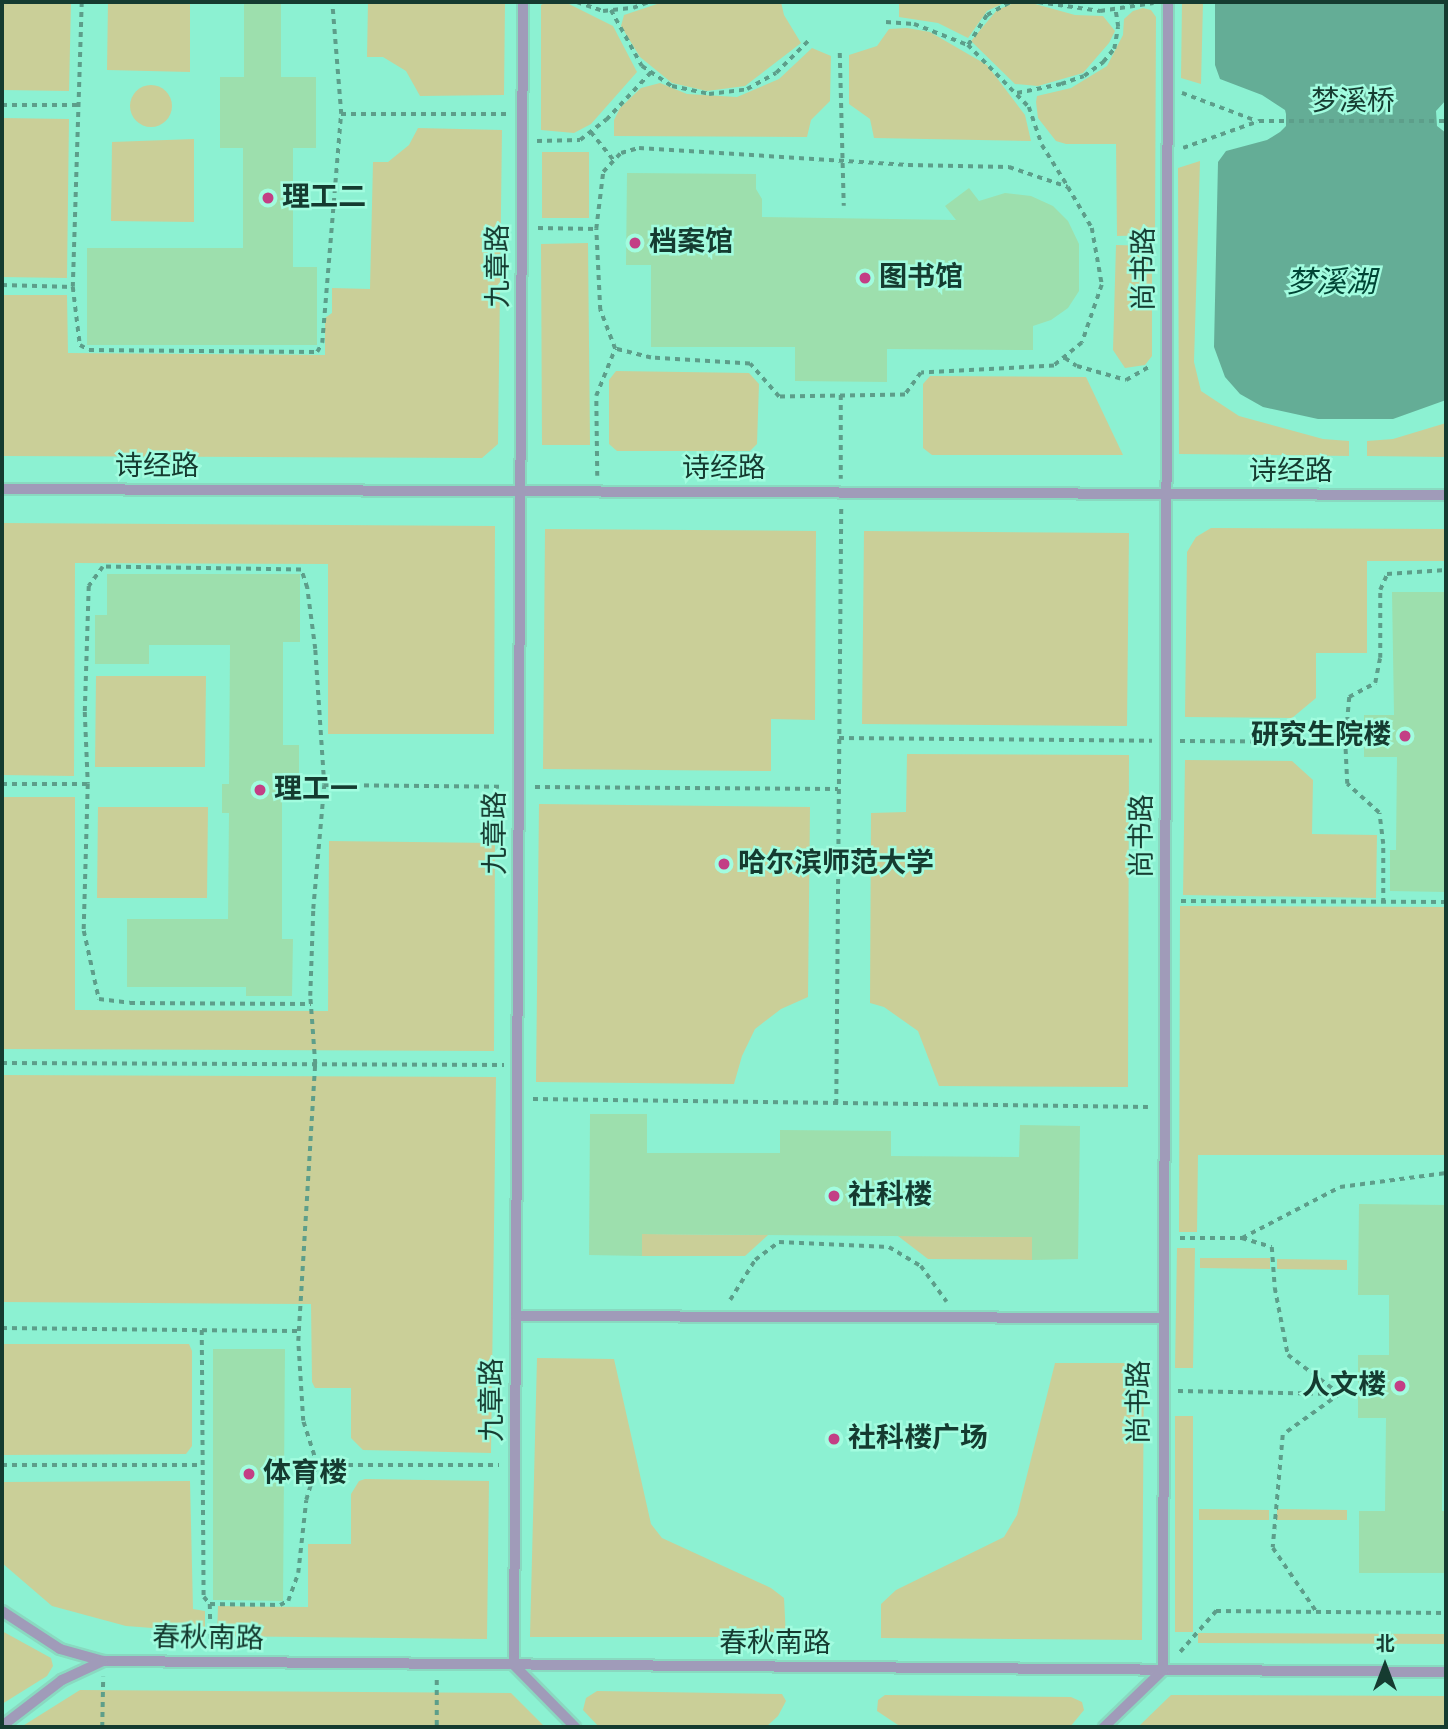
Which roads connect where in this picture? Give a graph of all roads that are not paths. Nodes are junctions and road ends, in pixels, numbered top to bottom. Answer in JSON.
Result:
{"nodes":[{"id":1,"x":523,"y":2,"type":"edge"},
{"id":2,"x":1168,"y":2,"type":"edge"},
{"id":3,"x":2,"y":489,"type":"edge"},
{"id":4,"x":521,"y":491,"type":"junction"},
{"id":5,"x":1167,"y":494,"type":"junction"},
{"id":6,"x":1446,"y":495,"type":"edge"},
{"id":7,"x":516,"y":1316,"type":"junction"},
{"id":8,"x":1164,"y":1318,"type":"junction"},
{"id":9,"x":2,"y":1611,"type":"edge"},
{"id":10,"x":103,"y":1661,"type":"junction"},
{"id":11,"x":514,"y":1665,"type":"junction"},
{"id":12,"x":1163,"y":1670,"type":"junction"},
{"id":13,"x":1446,"y":1672,"type":"edge"},
{"id":14,"x":2,"y":1726,"type":"edge"},
{"id":15,"x":575,"y":1727,"type":"edge"},
{"id":16,"x":1104,"y":1727,"type":"edge"}],
"edges":[{"from":1,"to":4,"type":"lane","name":"九章路"},
{"from":2,"to":5,"type":"lane","name":"尚书路"},
{"from":3,"to":4,"type":"lane","name":"诗经路"},
{"from":4,"to":5,"type":"lane","name":"诗经路"},
{"from":4,"to":7,"type":"lane","name":"九章路"},
{"from":5,"to":6,"type":"lane","name":"诗经路"},
{"from":5,"to":8,"type":"lane","name":"尚书路"},
{"from":7,"to":8,"type":"lane"},
{"from":7,"to":11,"type":"lane","name":"九章路"},
{"from":8,"to":12,"type":"lane","name":"尚书路"},
{"from":9,"to":10,"type":"lane","name":"春秋南路"},
{"from":10,"to":11,"type":"lane","name":"春秋南路"},
{"from":10,"to":14,"type":"lane","name":"春秋南路"},
{"from":11,"to":12,"type":"lane","name":"春秋南路"},
{"from":11,"to":15,"type":"lane"},
{"from":12,"to":13,"type":"lane","name":"春秋南路"},
{"from":12,"to":16,"type":"lane"}]}
